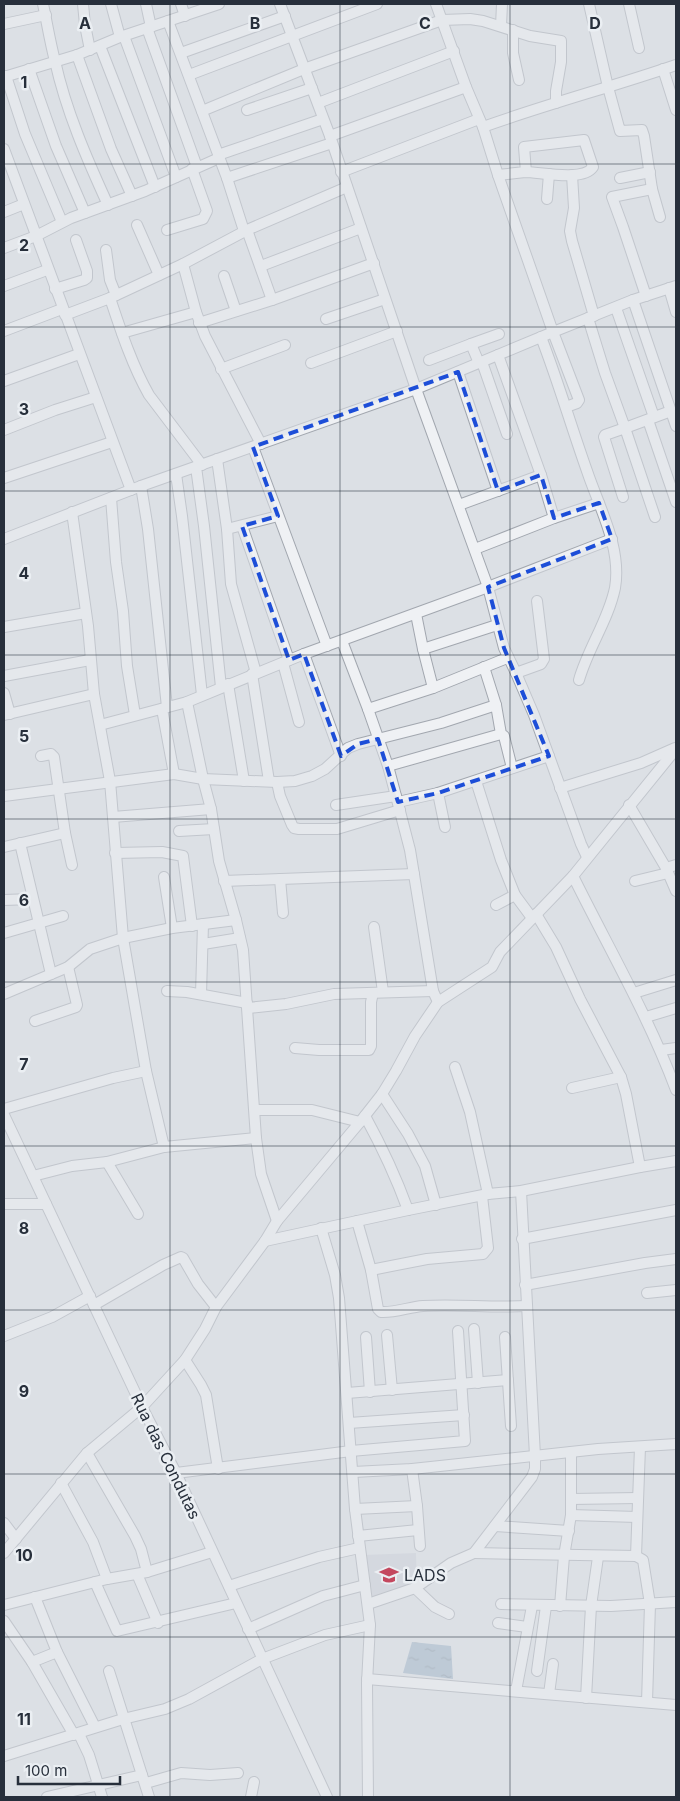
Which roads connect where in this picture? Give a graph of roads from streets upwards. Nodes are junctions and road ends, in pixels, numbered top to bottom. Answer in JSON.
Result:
{"nodes":[{"id":1,"x":44,"y":4,"type":"edge"},
{"id":2,"x":83,"y":4,"type":"edge"},
{"id":3,"x":112,"y":4,"type":"edge"},
{"id":4,"x":146,"y":4,"type":"edge"},
{"id":5,"x":181,"y":4,"type":"edge"},
{"id":6,"x":219,"y":4,"type":"edge"},
{"id":7,"x":280,"y":4,"type":"edge"},
{"id":8,"x":377,"y":4,"type":"edge"},
{"id":9,"x":436,"y":4,"type":"edge"},
{"id":10,"x":502,"y":4,"type":"edge"},
{"id":11,"x":589,"y":4,"type":"edge"},
{"id":12,"x":629,"y":4,"type":"edge"},
{"id":13,"x":46,"y":15,"type":"junction"},
{"id":14,"x":185,"y":16,"type":"junction"},
{"id":15,"x":285,"y":16,"type":"junction"},
{"id":16,"x":442,"y":20,"type":"junction"},
{"id":17,"x":168,"y":21,"type":"junction"},
{"id":18,"x":4,"y":24,"type":"edge"},
{"id":19,"x":501,"y":26,"type":"junction"},
{"id":20,"x":149,"y":27,"type":"junction"},
{"id":21,"x":513,"y":30,"type":"junction"},
{"id":22,"x":292,"y":35,"type":"junction"},
{"id":23,"x":122,"y":36,"type":"junction"},
{"id":24,"x":95,"y":48,"type":"junction"},
{"id":25,"x":639,"y":48,"type":"dead end"},
{"id":26,"x":454,"y":52,"type":"junction"},
{"id":27,"x":181,"y":53,"type":"junction"},
{"id":28,"x":77,"y":55,"type":"junction"},
{"id":29,"x":55,"y":62,"type":"junction"},
{"id":30,"x":676,"y":65,"type":"edge"},
{"id":31,"x":29,"y":69,"type":"junction"},
{"id":32,"x":304,"y":69,"type":"junction"},
{"id":33,"x":663,"y":69,"type":"junction"},
{"id":34,"x":189,"y":75,"type":"junction"},
{"id":35,"x":5,"y":77,"type":"edge"},
{"id":36,"x":519,"y":80,"type":"dead end"},
{"id":37,"x":466,"y":86,"type":"junction"},
{"id":38,"x":608,"y":87,"type":"junction"},
{"id":39,"x":312,"y":88,"type":"junction"},
{"id":40,"x":318,"y":103,"type":"junction"},
{"id":41,"x":556,"y":103,"type":"junction"},
{"id":42,"x":247,"y":110,"type":"dead end"},
{"id":43,"x":676,"y":110,"type":"edge"},
{"id":44,"x":202,"y":111,"type":"junction"},
{"id":45,"x":323,"y":119,"type":"junction"},
{"id":46,"x":481,"y":123,"type":"junction"},
{"id":47,"x":331,"y":139,"type":"junction"},
{"id":48,"x":4,"y":149,"type":"edge"},
{"id":49,"x":219,"y":157,"type":"junction"},
{"id":50,"x":194,"y":168,"type":"junction"},
{"id":51,"x":8,"y":171,"type":"edge"},
{"id":52,"x":342,"y":172,"type":"junction"},
{"id":53,"x":526,"y":172,"type":"junction"},
{"id":54,"x":650,"y":172,"type":"junction"},
{"id":55,"x":549,"y":174,"type":"junction"},
{"id":56,"x":498,"y":175,"type":"junction"},
{"id":57,"x":572,"y":175,"type":"junction"},
{"id":58,"x":176,"y":176,"type":"junction"},
{"id":59,"x":227,"y":178,"type":"junction"},
{"id":60,"x":620,"y":178,"type":"dead end"},
{"id":61,"x":155,"y":187,"type":"junction"},
{"id":62,"x":347,"y":187,"type":"junction"},
{"id":63,"x":652,"y":189,"type":"junction"},
{"id":64,"x":132,"y":196,"type":"junction"},
{"id":65,"x":547,"y":199,"type":"dead end"},
{"id":66,"x":24,"y":204,"type":"junction"},
{"id":67,"x":108,"y":205,"type":"junction"},
{"id":68,"x":4,"y":212,"type":"edge"},
{"id":69,"x":85,"y":213,"type":"junction"},
{"id":70,"x":660,"y":217,"type":"dead end"},
{"id":71,"x":62,"y":222,"type":"junction"},
{"id":72,"x":137,"y":225,"type":"dead end"},
{"id":73,"x":362,"y":228,"type":"junction"},
{"id":74,"x":167,"y":230,"type":"dead end"},
{"id":75,"x":246,"y":231,"type":"junction"},
{"id":76,"x":36,"y":236,"type":"junction"},
{"id":77,"x":76,"y":240,"type":"dead end"},
{"id":78,"x":4,"y":248,"type":"edge"},
{"id":79,"x":106,"y":250,"type":"dead end"},
{"id":80,"x":374,"y":263,"type":"junction"},
{"id":81,"x":183,"y":264,"type":"junction"},
{"id":82,"x":261,"y":266,"type":"junction"},
{"id":83,"x":48,"y":270,"type":"junction"},
{"id":84,"x":159,"y":275,"type":"junction"},
{"id":85,"x":224,"y":276,"type":"dead end"},
{"id":86,"x":4,"y":286,"type":"edge"},
{"id":87,"x":673,"y":287,"type":"edge"},
{"id":88,"x":55,"y":289,"type":"junction"},
{"id":89,"x":113,"y":296,"type":"junction"},
{"id":90,"x":646,"y":296,"type":"junction"},
{"id":91,"x":385,"y":299,"type":"junction"},
{"id":92,"x":272,"y":300,"type":"junction"},
{"id":93,"x":633,"y":300,"type":"junction"},
{"id":94,"x":616,"y":308,"type":"junction"},
{"id":95,"x":236,"y":311,"type":"junction"},
{"id":96,"x":63,"y":312,"type":"junction"},
{"id":97,"x":196,"y":312,"type":"junction"},
{"id":98,"x":676,"y":312,"type":"edge"},
{"id":99,"x":591,"y":317,"type":"junction"},
{"id":100,"x":326,"y":319,"type":"dead end"},
{"id":101,"x":200,"y":322,"type":"junction"},
{"id":102,"x":4,"y":331,"type":"edge"},
{"id":103,"x":397,"y":331,"type":"junction"},
{"id":104,"x":553,"y":332,"type":"junction"},
{"id":105,"x":122,"y":333,"type":"junction"},
{"id":106,"x":499,"y":334,"type":"dead end"},
{"id":107,"x":541,"y":337,"type":"junction"},
{"id":108,"x":471,"y":344,"type":"junction"},
{"id":109,"x":284,"y":345,"type":"dead end"},
{"id":110,"x":79,"y":354,"type":"junction"},
{"id":111,"x":498,"y":355,"type":"junction"},
{"id":112,"x":430,"y":360,"type":"dead end"},
{"id":113,"x":480,"y":363,"type":"junction"},
{"id":114,"x":311,"y":364,"type":"dead end"},
{"id":115,"x":221,"y":369,"type":"junction"},
{"id":116,"x":458,"y":372,"type":"junction"},
{"id":117,"x":4,"y":381,"type":"edge"},
{"id":118,"x":416,"y":389,"type":"junction"},
{"id":119,"x":96,"y":397,"type":"junction"},
{"id":120,"x":566,"y":406,"type":"junction"},
{"id":121,"x":671,"y":411,"type":"junction"},
{"id":122,"x":651,"y":418,"type":"junction"},
{"id":123,"x":676,"y":426,"type":"edge"},
{"id":124,"x":625,"y":428,"type":"junction"},
{"id":125,"x":4,"y":430,"type":"edge"},
{"id":126,"x":507,"y":434,"type":"dead end"},
{"id":127,"x":112,"y":442,"type":"junction"},
{"id":128,"x":257,"y":446,"type":"junction"},
{"id":129,"x":217,"y":460,"type":"junction"},
{"id":130,"x":199,"y":466,"type":"junction"},
{"id":131,"x":176,"y":474,"type":"junction"},
{"id":132,"x":541,"y":475,"type":"junction"},
{"id":133,"x":4,"y":478,"type":"edge"},
{"id":134,"x":141,"y":486,"type":"junction"},
{"id":135,"x":130,"y":490,"type":"junction"},
{"id":136,"x":498,"y":491,"type":"junction"},
{"id":137,"x":623,"y":497,"type":"dead end"},
{"id":138,"x":111,"y":498,"type":"junction"},
{"id":139,"x":676,"y":502,"type":"edge"},
{"id":140,"x":599,"y":503,"type":"junction"},
{"id":141,"x":459,"y":505,"type":"junction"},
{"id":142,"x":72,"y":512,"type":"junction"},
{"id":143,"x":278,"y":516,"type":"junction"},
{"id":144,"x":655,"y":517,"type":"dead end"},
{"id":145,"x":554,"y":518,"type":"junction"},
{"id":146,"x":242,"y":526,"type":"junction"},
{"id":147,"x":227,"y":529,"type":"junction"},
{"id":148,"x":4,"y":539,"type":"edge"},
{"id":149,"x":612,"y":539,"type":"junction"},
{"id":150,"x":475,"y":549,"type":"junction"},
{"id":151,"x":488,"y":587,"type":"junction"},
{"id":152,"x":537,"y":601,"type":"dead end"},
{"id":153,"x":86,"y":612,"type":"junction"},
{"id":154,"x":416,"y":614,"type":"junction"},
{"id":155,"x":497,"y":624,"type":"junction"},
{"id":156,"x":4,"y":627,"type":"edge"},
{"id":157,"x":342,"y":641,"type":"junction"},
{"id":158,"x":327,"y":646,"type":"junction"},
{"id":159,"x":422,"y":649,"type":"junction"},
{"id":160,"x":304,"y":654,"type":"junction"},
{"id":161,"x":507,"y":658,"type":"junction"},
{"id":162,"x":90,"y":660,"type":"junction"},
{"id":163,"x":286,"y":661,"type":"junction"},
{"id":164,"x":484,"y":667,"type":"junction"},
{"id":165,"x":516,"y":673,"type":"junction"},
{"id":166,"x":254,"y":674,"type":"junction"},
{"id":167,"x":4,"y":676,"type":"edge"},
{"id":168,"x":579,"y":680,"type":"dead end"},
{"id":169,"x":224,"y":686,"type":"junction"},
{"id":170,"x":433,"y":688,"type":"junction"},
{"id":171,"x":4,"y":693,"type":"edge"},
{"id":172,"x":94,"y":694,"type":"junction"},
{"id":173,"x":202,"y":695,"type":"junction"},
{"id":174,"x":187,"y":702,"type":"junction"},
{"id":175,"x":496,"y":705,"type":"junction"},
{"id":176,"x":164,"y":708,"type":"junction"},
{"id":177,"x":368,"y":709,"type":"junction"},
{"id":178,"x":7,"y":714,"type":"edge"},
{"id":179,"x":135,"y":714,"type":"junction"},
{"id":180,"x":299,"y":722,"type":"dead end"},
{"id":181,"x":100,"y":725,"type":"junction"},
{"id":182,"x":501,"y":734,"type":"junction"},
{"id":183,"x":378,"y":739,"type":"junction"},
{"id":184,"x":676,"y":749,"type":"edge"},
{"id":185,"x":41,"y":756,"type":"dead end"},
{"id":186,"x":341,"y":756,"type":"junction"},
{"id":187,"x":549,"y":756,"type":"junction"},
{"id":188,"x":388,"y":766,"type":"junction"},
{"id":189,"x":512,"y":768,"type":"junction"},
{"id":190,"x":174,"y":774,"type":"junction"},
{"id":191,"x":203,"y":779,"type":"junction"},
{"id":192,"x":110,"y":781,"type":"junction"},
{"id":193,"x":244,"y":781,"type":"junction"},
{"id":194,"x":476,"y":781,"type":"junction"},
{"id":195,"x":273,"y":782,"type":"junction"},
{"id":196,"x":58,"y":788,"type":"junction"},
{"id":197,"x":560,"y":788,"type":"junction"},
{"id":198,"x":438,"y":793,"type":"junction"},
{"id":199,"x":4,"y":796,"type":"edge"},
{"id":200,"x":398,"y":803,"type":"junction"},
{"id":201,"x":336,"y":805,"type":"dead end"},
{"id":202,"x":629,"y":805,"type":"junction"},
{"id":203,"x":211,"y":809,"type":"junction"},
{"id":204,"x":113,"y":817,"type":"junction"},
{"id":205,"x":445,"y":827,"type":"dead end"},
{"id":206,"x":214,"y":828,"type":"junction"},
{"id":207,"x":179,"y":831,"type":"dead end"},
{"id":208,"x":65,"y":833,"type":"junction"},
{"id":209,"x":20,"y":843,"type":"junction"},
{"id":210,"x":4,"y":847,"type":"edge"},
{"id":211,"x":115,"y":853,"type":"junction"},
{"id":212,"x":587,"y":857,"type":"junction"},
{"id":213,"x":72,"y":865,"type":"dead end"},
{"id":214,"x":670,"y":868,"type":"edge"},
{"id":215,"x":414,"y":874,"type":"junction"},
{"id":216,"x":573,"y":876,"type":"junction"},
{"id":217,"x":164,"y":877,"type":"dead end"},
{"id":218,"x":280,"y":879,"type":"junction"},
{"id":219,"x":224,"y":881,"type":"junction"},
{"id":220,"x":636,"y":881,"type":"dead end"},
{"id":221,"x":676,"y":892,"type":"edge"},
{"id":222,"x":515,"y":895,"type":"junction"},
{"id":223,"x":32,"y":899,"type":"junction"},
{"id":224,"x":4,"y":900,"type":"edge"},
{"id":225,"x":496,"y":905,"type":"dead end"},
{"id":226,"x":284,"y":913,"type":"dead end"},
{"id":227,"x":63,"y":916,"type":"dead end"},
{"id":228,"x":534,"y":916,"type":"junction"},
{"id":229,"x":236,"y":920,"type":"junction"},
{"id":230,"x":38,"y":923,"type":"junction"},
{"id":231,"x":203,"y":924,"type":"junction"},
{"id":232,"x":192,"y":926,"type":"junction"},
{"id":233,"x":172,"y":928,"type":"junction"},
{"id":234,"x":374,"y":928,"type":"dead end"},
{"id":235,"x":4,"y":933,"type":"edge"},
{"id":236,"x":124,"y":938,"type":"junction"},
{"id":237,"x":240,"y":938,"type":"junction"},
{"id":238,"x":203,"y":944,"type":"junction"},
{"id":239,"x":68,"y":966,"type":"junction"},
{"id":240,"x":51,"y":974,"type":"junction"},
{"id":241,"x":676,"y":980,"type":"edge"},
{"id":242,"x":167,"y":991,"type":"dead end"},
{"id":243,"x":433,"y":991,"type":"junction"},
{"id":244,"x":378,"y":992,"type":"junction"},
{"id":245,"x":634,"y":993,"type":"junction"},
{"id":246,"x":4,"y":994,"type":"edge"},
{"id":247,"x":201,"y":994,"type":"junction"},
{"id":248,"x":438,"y":1002,"type":"junction"},
{"id":249,"x":247,"y":1006,"type":"junction"},
{"id":250,"x":676,"y":1008,"type":"edge"},
{"id":251,"x":646,"y":1017,"type":"junction"},
{"id":252,"x":35,"y":1021,"type":"dead end"},
{"id":253,"x":295,"y":1048,"type":"dead end"},
{"id":254,"x":676,"y":1048,"type":"edge"},
{"id":255,"x":661,"y":1050,"type":"junction"},
{"id":256,"x":455,"y":1067,"type":"dead end"},
{"id":257,"x":146,"y":1071,"type":"junction"},
{"id":258,"x":620,"y":1077,"type":"junction"},
{"id":259,"x":572,"y":1088,"type":"dead end"},
{"id":260,"x":676,"y":1090,"type":"edge"},
{"id":261,"x":382,"y":1094,"type":"junction"},
{"id":262,"x":4,"y":1109,"type":"edge"},
{"id":263,"x":254,"y":1110,"type":"junction"},
{"id":264,"x":4,"y":1115,"type":"edge"},
{"id":265,"x":362,"y":1119,"type":"junction"},
{"id":266,"x":256,"y":1138,"type":"junction"},
{"id":267,"x":15,"y":1139,"type":"junction"},
{"id":268,"x":4,"y":1142,"type":"edge"},
{"id":269,"x":164,"y":1147,"type":"junction"},
{"id":270,"x":676,"y":1161,"type":"edge"},
{"id":271,"x":107,"y":1162,"type":"junction"},
{"id":272,"x":640,"y":1167,"type":"junction"},
{"id":273,"x":33,"y":1176,"type":"junction"},
{"id":274,"x":521,"y":1191,"type":"junction"},
{"id":275,"x":485,"y":1195,"type":"junction"},
{"id":276,"x":4,"y":1204,"type":"edge"},
{"id":277,"x":46,"y":1204,"type":"junction"},
{"id":278,"x":436,"y":1205,"type":"junction"},
{"id":279,"x":408,"y":1210,"type":"junction"},
{"id":280,"x":676,"y":1210,"type":"edge"},
{"id":281,"x":138,"y":1214,"type":"dead end"},
{"id":282,"x":277,"y":1221,"type":"junction"},
{"id":283,"x":357,"y":1222,"type":"junction"},
{"id":284,"x":321,"y":1228,"type":"junction"},
{"id":285,"x":522,"y":1239,"type":"junction"},
{"id":286,"x":265,"y":1241,"type":"junction"},
{"id":287,"x":676,"y":1259,"type":"edge"},
{"id":288,"x":371,"y":1270,"type":"junction"},
{"id":289,"x":525,"y":1285,"type":"junction"},
{"id":290,"x":676,"y":1290,"type":"edge"},
{"id":291,"x":647,"y":1292,"type":"dead end"},
{"id":292,"x":92,"y":1300,"type":"junction"},
{"id":293,"x":527,"y":1306,"type":"junction"},
{"id":294,"x":216,"y":1307,"type":"junction"},
{"id":295,"x":474,"y":1329,"type":"dead end"},
{"id":296,"x":458,"y":1331,"type":"dead end"},
{"id":297,"x":387,"y":1335,"type":"dead end"},
{"id":298,"x":4,"y":1336,"type":"edge"},
{"id":299,"x":366,"y":1336,"type":"dead end"},
{"id":300,"x":505,"y":1338,"type":"dead end"},
{"id":301,"x":185,"y":1360,"type":"junction"},
{"id":302,"x":508,"y":1380,"type":"junction"},
{"id":303,"x":478,"y":1383,"type":"junction"},
{"id":304,"x":462,"y":1384,"type":"junction"},
{"id":305,"x":392,"y":1390,"type":"junction"},
{"id":306,"x":370,"y":1392,"type":"junction"},
{"id":307,"x":347,"y":1393,"type":"junction"},
{"id":308,"x":142,"y":1407,"type":"junction"},
{"id":309,"x":464,"y":1415,"type":"junction"},
{"id":310,"x":349,"y":1423,"type":"junction"},
{"id":311,"x":511,"y":1426,"type":"dead end"},
{"id":312,"x":676,"y":1444,"type":"edge"},
{"id":313,"x":640,"y":1446,"type":"junction"},
{"id":314,"x":351,"y":1451,"type":"junction"},
{"id":315,"x":571,"y":1452,"type":"junction"},
{"id":316,"x":87,"y":1453,"type":"junction"},
{"id":317,"x":535,"y":1456,"type":"junction"},
{"id":318,"x":218,"y":1469,"type":"junction"},
{"id":319,"x":412,"y":1469,"type":"junction"},
{"id":320,"x":353,"y":1472,"type":"junction"},
{"id":321,"x":176,"y":1473,"type":"junction"},
{"id":322,"x":61,"y":1483,"type":"junction"},
{"id":323,"x":638,"y":1498,"type":"junction"},
{"id":324,"x":571,"y":1499,"type":"junction"},
{"id":325,"x":418,"y":1506,"type":"junction"},
{"id":326,"x":355,"y":1508,"type":"junction"},
{"id":327,"x":572,"y":1515,"type":"junction"},
{"id":328,"x":637,"y":1517,"type":"junction"},
{"id":329,"x":4,"y":1523,"type":"edge"},
{"id":330,"x":495,"y":1526,"type":"junction"},
{"id":331,"x":418,"y":1530,"type":"junction"},
{"id":332,"x":569,"y":1531,"type":"junction"},
{"id":333,"x":358,"y":1536,"type":"junction"},
{"id":334,"x":16,"y":1539,"type":"junction"},
{"id":335,"x":420,"y":1546,"type":"dead end"},
{"id":336,"x":359,"y":1548,"type":"junction"},
{"id":337,"x":212,"y":1552,"type":"junction"},
{"id":338,"x":4,"y":1553,"type":"edge"},
{"id":339,"x":474,"y":1553,"type":"junction"},
{"id":340,"x":564,"y":1556,"type":"junction"},
{"id":341,"x":598,"y":1556,"type":"junction"},
{"id":342,"x":636,"y":1556,"type":"junction"},
{"id":343,"x":142,"y":1573,"type":"junction"},
{"id":344,"x":107,"y":1579,"type":"junction"},
{"id":345,"x":94,"y":1582,"type":"junction"},
{"id":346,"x":229,"y":1586,"type":"junction"},
{"id":347,"x":365,"y":1586,"type":"junction"},
{"id":348,"x":415,"y":1588,"type":"junction"},
{"id":349,"x":35,"y":1596,"type":"junction"},
{"id":350,"x":676,"y":1602,"type":"edge"},
{"id":351,"x":236,"y":1603,"type":"junction"},
{"id":352,"x":368,"y":1604,"type":"junction"},
{"id":353,"x":501,"y":1604,"type":"dead end"},
{"id":354,"x":650,"y":1604,"type":"junction"},
{"id":355,"x":4,"y":1605,"type":"edge"},
{"id":356,"x":532,"y":1606,"type":"junction"},
{"id":357,"x":546,"y":1606,"type":"junction"},
{"id":358,"x":560,"y":1606,"type":"junction"},
{"id":359,"x":591,"y":1606,"type":"junction"},
{"id":360,"x":449,"y":1614,"type":"dead end"},
{"id":361,"x":4,"y":1621,"type":"edge"},
{"id":362,"x":158,"y":1623,"type":"junction"},
{"id":363,"x":498,"y":1623,"type":"dead end"},
{"id":364,"x":370,"y":1625,"type":"junction"},
{"id":365,"x":527,"y":1627,"type":"junction"},
{"id":366,"x":248,"y":1630,"type":"junction"},
{"id":367,"x":57,"y":1652,"type":"junction"},
{"id":368,"x":262,"y":1659,"type":"junction"},
{"id":369,"x":32,"y":1662,"type":"junction"},
{"id":370,"x":553,"y":1664,"type":"dead end"},
{"id":371,"x":109,"y":1671,"type":"dead end"},
{"id":372,"x":537,"y":1671,"type":"dead end"},
{"id":373,"x":367,"y":1678,"type":"junction"},
{"id":374,"x":516,"y":1691,"type":"junction"},
{"id":375,"x":549,"y":1694,"type":"junction"},
{"id":376,"x":586,"y":1698,"type":"junction"},
{"id":377,"x":647,"y":1702,"type":"junction"},
{"id":378,"x":676,"y":1705,"type":"edge"},
{"id":379,"x":123,"y":1719,"type":"junction"},
{"id":380,"x":95,"y":1728,"type":"junction"},
{"id":381,"x":76,"y":1734,"type":"junction"},
{"id":382,"x":4,"y":1756,"type":"edge"},
{"id":383,"x":238,"y":1773,"type":"dead end"},
{"id":384,"x":144,"y":1779,"type":"junction"},
{"id":385,"x":254,"y":1782,"type":"dead end"},
{"id":386,"x":99,"y":1784,"type":"junction"},
{"id":387,"x":47,"y":1797,"type":"edge"},
{"id":388,"x":102,"y":1797,"type":"edge"},
{"id":389,"x":149,"y":1797,"type":"edge"},
{"id":390,"x":251,"y":1797,"type":"edge"},
{"id":391,"x":327,"y":1797,"type":"edge"},
{"id":392,"x":368,"y":1797,"type":"edge"}],
"edges":[{"from":1,"to":13,"type":"street"},
{"from":2,"to":24,"type":"street"},
{"from":3,"to":23,"type":"street"},
{"from":4,"to":20,"type":"street"},
{"from":5,"to":14,"type":"street"},
{"from":6,"to":14,"type":"street"},
{"from":7,"to":15,"type":"street"},
{"from":8,"to":22,"type":"street"},
{"from":9,"to":16,"type":"street"},
{"from":10,"to":19,"type":"street"},
{"from":11,"to":38,"type":"street"},
{"from":12,"to":25,"type":"street"},
{"from":13,"to":18,"type":"street"},
{"from":13,"to":29,"type":"street"},
{"from":14,"to":17,"type":"street"},
{"from":15,"to":22,"type":"street"},
{"from":15,"to":27,"type":"street"},
{"from":16,"to":19,"type":"street"},
{"from":16,"to":26,"type":"street"},
{"from":16,"to":32,"type":"street"},
{"from":17,"to":20,"type":"street"},
{"from":17,"to":27,"type":"street"},
{"from":19,"to":21,"type":"street"},
{"from":20,"to":23,"type":"street"},
{"from":20,"to":50,"type":"street"},
{"from":21,"to":36,"type":"street"},
{"from":21,"to":41,"type":"street"},
{"from":22,"to":32,"type":"street"},
{"from":22,"to":34,"type":"street"},
{"from":23,"to":24,"type":"street"},
{"from":23,"to":58,"type":"street"},
{"from":24,"to":28,"type":"street"},
{"from":24,"to":61,"type":"street"},
{"from":26,"to":37,"type":"street"},
{"from":26,"to":40,"type":"street"},
{"from":27,"to":34,"type":"street"},
{"from":28,"to":29,"type":"street"},
{"from":28,"to":64,"type":"street"},
{"from":29,"to":31,"type":"street"},
{"from":29,"to":67,"type":"street"},
{"from":30,"to":33,"type":"street"},
{"from":31,"to":35,"type":"street"},
{"from":31,"to":69,"type":"street"},
{"from":32,"to":39,"type":"street"},
{"from":32,"to":44,"type":"street"},
{"from":33,"to":38,"type":"street"},
{"from":33,"to":43,"type":"street"},
{"from":34,"to":44,"type":"street"},
{"from":35,"to":71,"type":"street"},
{"from":37,"to":46,"type":"street"},
{"from":37,"to":47,"type":"street"},
{"from":38,"to":41,"type":"street"},
{"from":38,"to":54,"type":"street"},
{"from":39,"to":40,"type":"street"},
{"from":39,"to":42,"type":"street"},
{"from":40,"to":45,"type":"street"},
{"from":41,"to":46,"type":"street"},
{"from":44,"to":49,"type":"street"},
{"from":45,"to":47,"type":"street"},
{"from":45,"to":49,"type":"street"},
{"from":46,"to":52,"type":"street"},
{"from":46,"to":56,"type":"street"},
{"from":47,"to":52,"type":"street"},
{"from":47,"to":59,"type":"street"},
{"from":48,"to":51,"type":"street"},
{"from":49,"to":50,"type":"street"},
{"from":49,"to":59,"type":"street"},
{"from":50,"to":58,"type":"street"},
{"from":50,"to":74,"type":"street"},
{"from":51,"to":66,"type":"street"},
{"from":52,"to":62,"type":"street"},
{"from":53,"to":55,"type":"street"},
{"from":53,"to":56,"type":"street"},
{"from":53,"to":57,"type":"street"},
{"from":54,"to":60,"type":"street"},
{"from":54,"to":63,"type":"street"},
{"from":55,"to":57,"type":"street"},
{"from":55,"to":65,"type":"street"},
{"from":56,"to":104,"type":"street"},
{"from":57,"to":99,"type":"street"},
{"from":58,"to":61,"type":"street"},
{"from":59,"to":75,"type":"street"},
{"from":61,"to":64,"type":"street"},
{"from":62,"to":73,"type":"street"},
{"from":62,"to":75,"type":"street"},
{"from":63,"to":70,"type":"street"},
{"from":63,"to":90,"type":"street"},
{"from":64,"to":67,"type":"street"},
{"from":66,"to":68,"type":"street"},
{"from":66,"to":76,"type":"street"},
{"from":67,"to":69,"type":"street"},
{"from":69,"to":71,"type":"street"},
{"from":71,"to":76,"type":"street"},
{"from":72,"to":84,"type":"street"},
{"from":73,"to":80,"type":"street"},
{"from":73,"to":82,"type":"street"},
{"from":75,"to":81,"type":"street"},
{"from":75,"to":82,"type":"street"},
{"from":76,"to":78,"type":"street"},
{"from":76,"to":83,"type":"street"},
{"from":77,"to":88,"type":"street"},
{"from":79,"to":89,"type":"street"},
{"from":80,"to":91,"type":"street"},
{"from":80,"to":92,"type":"street"},
{"from":81,"to":84,"type":"street"},
{"from":81,"to":97,"type":"street"},
{"from":82,"to":92,"type":"street"},
{"from":83,"to":86,"type":"street"},
{"from":83,"to":88,"type":"street"},
{"from":84,"to":89,"type":"street"},
{"from":85,"to":95,"type":"street"},
{"from":87,"to":90,"type":"street"},
{"from":87,"to":98,"type":"street"},
{"from":88,"to":96,"type":"street"},
{"from":89,"to":96,"type":"street"},
{"from":89,"to":105,"type":"street"},
{"from":90,"to":93,"type":"street"},
{"from":91,"to":100,"type":"street"},
{"from":91,"to":103,"type":"street"},
{"from":92,"to":95,"type":"street"},
{"from":93,"to":94,"type":"street"},
{"from":93,"to":121,"type":"street"},
{"from":94,"to":99,"type":"street"},
{"from":94,"to":122,"type":"street"},
{"from":95,"to":101,"type":"street"},
{"from":96,"to":102,"type":"street"},
{"from":96,"to":110,"type":"street"},
{"from":97,"to":101,"type":"street"},
{"from":97,"to":105,"type":"street"},
{"from":99,"to":104,"type":"street"},
{"from":99,"to":124,"type":"street"},
{"from":101,"to":115,"type":"street"},
{"from":103,"to":114,"type":"street"},
{"from":103,"to":118,"type":"street"},
{"from":104,"to":107,"type":"street"},
{"from":104,"to":120,"type":"street"},
{"from":105,"to":130,"type":"street"},
{"from":106,"to":108,"type":"street"},
{"from":107,"to":111,"type":"street"},
{"from":107,"to":120,"type":"street"},
{"from":108,"to":112,"type":"street"},
{"from":108,"to":113,"type":"street"},
{"from":109,"to":115,"type":"street"},
{"from":110,"to":117,"type":"street"},
{"from":110,"to":119,"type":"street"},
{"from":111,"to":113,"type":"street"},
{"from":111,"to":132,"type":"street"},
{"from":113,"to":116,"type":"street"},
{"from":113,"to":126,"type":"street"},
{"from":115,"to":128,"type":"street"},
{"from":116,"to":118,"type":"street"},
{"from":116,"to":136,"type":"street"},
{"from":118,"to":128,"type":"street"},
{"from":118,"to":141,"type":"street"},
{"from":119,"to":125,"type":"street"},
{"from":119,"to":127,"type":"street"},
{"from":120,"to":140,"type":"street"},
{"from":121,"to":122,"type":"street"},
{"from":121,"to":123,"type":"street"},
{"from":122,"to":124,"type":"street"},
{"from":122,"to":139,"type":"street"},
{"from":124,"to":137,"type":"street"},
{"from":124,"to":144,"type":"street"},
{"from":127,"to":133,"type":"street"},
{"from":127,"to":135,"type":"street"},
{"from":128,"to":129,"type":"street"},
{"from":128,"to":143,"type":"street"},
{"from":129,"to":130,"type":"street"},
{"from":129,"to":147,"type":"street"},
{"from":130,"to":131,"type":"street"},
{"from":130,"to":169,"type":"street"},
{"from":131,"to":134,"type":"street"},
{"from":131,"to":173,"type":"street"},
{"from":132,"to":136,"type":"street"},
{"from":132,"to":145,"type":"street"},
{"from":134,"to":135,"type":"street"},
{"from":134,"to":176,"type":"street"},
{"from":135,"to":138,"type":"street"},
{"from":136,"to":141,"type":"street"},
{"from":138,"to":142,"type":"street"},
{"from":138,"to":179,"type":"street"},
{"from":140,"to":145,"type":"street"},
{"from":140,"to":149,"type":"street"},
{"from":141,"to":150,"type":"street"},
{"from":142,"to":148,"type":"street"},
{"from":142,"to":153,"type":"street"},
{"from":143,"to":146,"type":"street"},
{"from":143,"to":158,"type":"street"},
{"from":145,"to":150,"type":"street"},
{"from":146,"to":147,"type":"street"},
{"from":146,"to":163,"type":"street"},
{"from":147,"to":166,"type":"street"},
{"from":149,"to":151,"type":"street"},
{"from":149,"to":168,"type":"street"},
{"from":150,"to":151,"type":"street"},
{"from":151,"to":154,"type":"street"},
{"from":151,"to":155,"type":"street"},
{"from":152,"to":165,"type":"street"},
{"from":153,"to":156,"type":"street"},
{"from":153,"to":162,"type":"street"},
{"from":154,"to":157,"type":"street"},
{"from":154,"to":159,"type":"street"},
{"from":155,"to":159,"type":"street"},
{"from":155,"to":161,"type":"street"},
{"from":157,"to":158,"type":"street"},
{"from":157,"to":177,"type":"street"},
{"from":158,"to":160,"type":"street"},
{"from":159,"to":170,"type":"street"},
{"from":160,"to":163,"type":"street"},
{"from":160,"to":186,"type":"street"},
{"from":161,"to":164,"type":"street"},
{"from":161,"to":165,"type":"street"},
{"from":162,"to":167,"type":"street"},
{"from":162,"to":172,"type":"street"},
{"from":163,"to":166,"type":"street"},
{"from":163,"to":180,"type":"street"},
{"from":164,"to":170,"type":"street"},
{"from":164,"to":175,"type":"street"},
{"from":165,"to":187,"type":"street"},
{"from":166,"to":169,"type":"street"},
{"from":166,"to":195,"type":"street"},
{"from":169,"to":173,"type":"street"},
{"from":169,"to":193,"type":"street"},
{"from":170,"to":177,"type":"street"},
{"from":171,"to":178,"type":"street"},
{"from":172,"to":178,"type":"street"},
{"from":172,"to":181,"type":"street"},
{"from":173,"to":174,"type":"street"},
{"from":174,"to":176,"type":"street"},
{"from":174,"to":191,"type":"street"},
{"from":175,"to":182,"type":"street"},
{"from":175,"to":183,"type":"street"},
{"from":176,"to":179,"type":"street"},
{"from":176,"to":190,"type":"street"},
{"from":177,"to":183,"type":"street"},
{"from":179,"to":181,"type":"street"},
{"from":181,"to":192,"type":"street"},
{"from":182,"to":188,"type":"street"},
{"from":182,"to":189,"type":"street"},
{"from":183,"to":186,"type":"street"},
{"from":183,"to":188,"type":"street"},
{"from":184,"to":197,"type":"street"},
{"from":184,"to":202,"type":"street"},
{"from":185,"to":196,"type":"street"},
{"from":186,"to":195,"type":"street"},
{"from":187,"to":189,"type":"street"},
{"from":187,"to":197,"type":"street"},
{"from":188,"to":200,"type":"street"},
{"from":189,"to":194,"type":"street"},
{"from":190,"to":191,"type":"street"},
{"from":190,"to":192,"type":"street"},
{"from":191,"to":193,"type":"street"},
{"from":191,"to":203,"type":"street"},
{"from":192,"to":196,"type":"street"},
{"from":192,"to":204,"type":"street"},
{"from":193,"to":195,"type":"street"},
{"from":194,"to":198,"type":"street"},
{"from":194,"to":222,"type":"street"},
{"from":195,"to":200,"type":"street"},
{"from":196,"to":199,"type":"street"},
{"from":196,"to":208,"type":"street"},
{"from":197,"to":212,"type":"street"},
{"from":198,"to":200,"type":"street"},
{"from":198,"to":205,"type":"street"},
{"from":200,"to":201,"type":"street"},
{"from":200,"to":215,"type":"street"},
{"from":202,"to":212,"type":"street"},
{"from":202,"to":214,"type":"street"},
{"from":203,"to":204,"type":"street"},
{"from":203,"to":206,"type":"street"},
{"from":204,"to":211,"type":"street"},
{"from":206,"to":207,"type":"street"},
{"from":206,"to":219,"type":"street"},
{"from":208,"to":209,"type":"street"},
{"from":208,"to":213,"type":"street"},
{"from":209,"to":210,"type":"street"},
{"from":209,"to":223,"type":"street"},
{"from":211,"to":232,"type":"street"},
{"from":211,"to":236,"type":"street"},
{"from":212,"to":216,"type":"street"},
{"from":214,"to":220,"type":"street"},
{"from":214,"to":221,"type":"street"},
{"from":215,"to":218,"type":"street"},
{"from":215,"to":243,"type":"street"},
{"from":216,"to":228,"type":"street"},
{"from":216,"to":245,"type":"street"},
{"from":217,"to":233,"type":"street"},
{"from":218,"to":219,"type":"street"},
{"from":218,"to":226,"type":"street"},
{"from":219,"to":229,"type":"street"},
{"from":222,"to":225,"type":"street"},
{"from":222,"to":228,"type":"street"},
{"from":223,"to":224,"type":"street"},
{"from":223,"to":230,"type":"street"},
{"from":227,"to":230,"type":"street"},
{"from":228,"to":248,"type":"street"},
{"from":228,"to":258,"type":"street"},
{"from":229,"to":231,"type":"street"},
{"from":229,"to":237,"type":"street"},
{"from":230,"to":235,"type":"street"},
{"from":230,"to":240,"type":"street"},
{"from":231,"to":232,"type":"street"},
{"from":231,"to":238,"type":"street"},
{"from":232,"to":233,"type":"street"},
{"from":233,"to":236,"type":"street"},
{"from":234,"to":244,"type":"street"},
{"from":236,"to":239,"type":"street"},
{"from":236,"to":257,"type":"street"},
{"from":237,"to":238,"type":"street"},
{"from":237,"to":249,"type":"street"},
{"from":238,"to":247,"type":"street"},
{"from":239,"to":240,"type":"street"},
{"from":239,"to":252,"type":"street"},
{"from":240,"to":246,"type":"street"},
{"from":241,"to":245,"type":"street"},
{"from":242,"to":247,"type":"street"},
{"from":243,"to":244,"type":"street"},
{"from":243,"to":248,"type":"street"},
{"from":244,"to":249,"type":"street"},
{"from":244,"to":253,"type":"street"},
{"from":245,"to":251,"type":"street"},
{"from":247,"to":249,"type":"street"},
{"from":248,"to":261,"type":"street"},
{"from":249,"to":263,"type":"street"},
{"from":250,"to":251,"type":"street"},
{"from":251,"to":255,"type":"street"},
{"from":254,"to":255,"type":"street"},
{"from":255,"to":260,"type":"street"},
{"from":256,"to":275,"type":"street"},
{"from":257,"to":262,"type":"street"},
{"from":257,"to":269,"type":"street"},
{"from":258,"to":259,"type":"street"},
{"from":258,"to":272,"type":"street"},
{"from":261,"to":265,"type":"street"},
{"from":261,"to":278,"type":"street"},
{"from":263,"to":265,"type":"street"},
{"from":263,"to":266,"type":"street"},
{"from":264,"to":267,"type":"street","name":"Rua das Condutas"},
{"from":265,"to":279,"type":"street"},
{"from":265,"to":282,"type":"street"},
{"from":266,"to":269,"type":"street"},
{"from":266,"to":282,"type":"street"},
{"from":267,"to":268,"type":"street"},
{"from":267,"to":273,"type":"street","name":"Rua das Condutas"},
{"from":269,"to":271,"type":"street"},
{"from":270,"to":272,"type":"street"},
{"from":271,"to":273,"type":"street"},
{"from":271,"to":281,"type":"street"},
{"from":272,"to":274,"type":"street"},
{"from":273,"to":277,"type":"street","name":"Rua das Condutas"},
{"from":274,"to":275,"type":"street"},
{"from":274,"to":285,"type":"street"},
{"from":275,"to":278,"type":"street"},
{"from":275,"to":288,"type":"street"},
{"from":276,"to":277,"type":"street"},
{"from":277,"to":292,"type":"street","name":"Rua das Condutas"},
{"from":278,"to":279,"type":"street"},
{"from":279,"to":283,"type":"street"},
{"from":280,"to":285,"type":"street"},
{"from":282,"to":286,"type":"street"},
{"from":283,"to":284,"type":"street"},
{"from":283,"to":288,"type":"street"},
{"from":284,"to":286,"type":"street"},
{"from":284,"to":307,"type":"street"},
{"from":285,"to":289,"type":"street"},
{"from":286,"to":294,"type":"street"},
{"from":287,"to":289,"type":"street"},
{"from":288,"to":293,"type":"street"},
{"from":289,"to":293,"type":"street"},
{"from":290,"to":291,"type":"street"},
{"from":292,"to":294,"type":"street"},
{"from":292,"to":298,"type":"street"},
{"from":292,"to":308,"type":"street","name":"Rua das Condutas"},
{"from":293,"to":317,"type":"street"},
{"from":294,"to":301,"type":"street"},
{"from":295,"to":303,"type":"street"},
{"from":296,"to":304,"type":"street"},
{"from":297,"to":305,"type":"street"},
{"from":299,"to":306,"type":"street"},
{"from":300,"to":302,"type":"street"},
{"from":301,"to":308,"type":"street"},
{"from":301,"to":318,"type":"street"},
{"from":302,"to":303,"type":"street"},
{"from":302,"to":311,"type":"street"},
{"from":303,"to":304,"type":"street"},
{"from":304,"to":305,"type":"street"},
{"from":304,"to":309,"type":"street"},
{"from":305,"to":306,"type":"street"},
{"from":306,"to":307,"type":"street"},
{"from":307,"to":310,"type":"street"},
{"from":308,"to":316,"type":"street"},
{"from":308,"to":321,"type":"street","name":"Rua das Condutas"},
{"from":309,"to":310,"type":"street"},
{"from":309,"to":314,"type":"street"},
{"from":310,"to":314,"type":"street"},
{"from":312,"to":313,"type":"street"},
{"from":313,"to":315,"type":"street"},
{"from":313,"to":323,"type":"street"},
{"from":314,"to":318,"type":"street"},
{"from":314,"to":320,"type":"street"},
{"from":315,"to":317,"type":"street"},
{"from":315,"to":324,"type":"street"},
{"from":316,"to":322,"type":"street"},
{"from":316,"to":343,"type":"street"},
{"from":317,"to":319,"type":"street"},
{"from":317,"to":330,"type":"street"},
{"from":318,"to":321,"type":"street"},
{"from":319,"to":320,"type":"street"},
{"from":319,"to":325,"type":"street"},
{"from":320,"to":326,"type":"street"},
{"from":321,"to":337,"type":"street","name":"Rua das Condutas"},
{"from":322,"to":334,"type":"street"},
{"from":322,"to":344,"type":"street"},
{"from":323,"to":324,"type":"street"},
{"from":323,"to":328,"type":"street"},
{"from":324,"to":327,"type":"street"},
{"from":325,"to":326,"type":"street"},
{"from":325,"to":331,"type":"street"},
{"from":326,"to":333,"type":"street"},
{"from":327,"to":328,"type":"street"},
{"from":327,"to":332,"type":"street"},
{"from":328,"to":342,"type":"street"},
{"from":329,"to":334,"type":"street"},
{"from":330,"to":332,"type":"street"},
{"from":330,"to":339,"type":"street"},
{"from":331,"to":333,"type":"street"},
{"from":331,"to":335,"type":"street"},
{"from":332,"to":340,"type":"street"},
{"from":333,"to":336,"type":"street"},
{"from":334,"to":338,"type":"street"},
{"from":336,"to":346,"type":"street"},
{"from":336,"to":347,"type":"street"},
{"from":337,"to":343,"type":"street"},
{"from":337,"to":346,"type":"street","name":"Rua das Condutas"},
{"from":339,"to":340,"type":"street"},
{"from":339,"to":348,"type":"street"},
{"from":340,"to":341,"type":"street"},
{"from":340,"to":358,"type":"street"},
{"from":341,"to":342,"type":"street"},
{"from":341,"to":359,"type":"street"},
{"from":342,"to":354,"type":"street"},
{"from":343,"to":344,"type":"street"},
{"from":343,"to":362,"type":"street"},
{"from":344,"to":345,"type":"street"},
{"from":345,"to":349,"type":"street"},
{"from":345,"to":362,"type":"street"},
{"from":346,"to":351,"type":"street","name":"Rua das Condutas"},
{"from":347,"to":352,"type":"street"},
{"from":347,"to":366,"type":"street"},
{"from":348,"to":352,"type":"street"},
{"from":348,"to":360,"type":"street"},
{"from":349,"to":355,"type":"street"},
{"from":349,"to":367,"type":"street"},
{"from":350,"to":354,"type":"street"},
{"from":351,"to":362,"type":"street"},
{"from":351,"to":366,"type":"street","name":"Rua das Condutas"},
{"from":352,"to":364,"type":"street"},
{"from":353,"to":356,"type":"street"},
{"from":354,"to":359,"type":"street"},
{"from":354,"to":377,"type":"street"},
{"from":356,"to":357,"type":"street"},
{"from":356,"to":365,"type":"street"},
{"from":357,"to":358,"type":"street"},
{"from":357,"to":372,"type":"street"},
{"from":358,"to":359,"type":"street"},
{"from":359,"to":376,"type":"street"},
{"from":361,"to":369,"type":"street"},
{"from":363,"to":365,"type":"street"},
{"from":364,"to":368,"type":"street"},
{"from":364,"to":373,"type":"street"},
{"from":365,"to":374,"type":"street"},
{"from":366,"to":368,"type":"street","name":"Rua das Condutas"},
{"from":367,"to":369,"type":"street"},
{"from":367,"to":380,"type":"street"},
{"from":368,"to":379,"type":"street"},
{"from":368,"to":391,"type":"street","name":"Rua das Condutas"},
{"from":369,"to":381,"type":"street"},
{"from":370,"to":375,"type":"street"},
{"from":371,"to":379,"type":"street"},
{"from":373,"to":374,"type":"street"},
{"from":373,"to":392,"type":"street"},
{"from":374,"to":375,"type":"street"},
{"from":375,"to":376,"type":"street"},
{"from":376,"to":377,"type":"street"},
{"from":377,"to":378,"type":"street"},
{"from":379,"to":380,"type":"street"},
{"from":379,"to":384,"type":"street"},
{"from":380,"to":381,"type":"street"},
{"from":381,"to":382,"type":"street"},
{"from":381,"to":386,"type":"street"},
{"from":383,"to":384,"type":"street"},
{"from":384,"to":386,"type":"street"},
{"from":384,"to":389,"type":"street"},
{"from":385,"to":390,"type":"street"},
{"from":386,"to":387,"type":"street"},
{"from":386,"to":388,"type":"street"}]}
